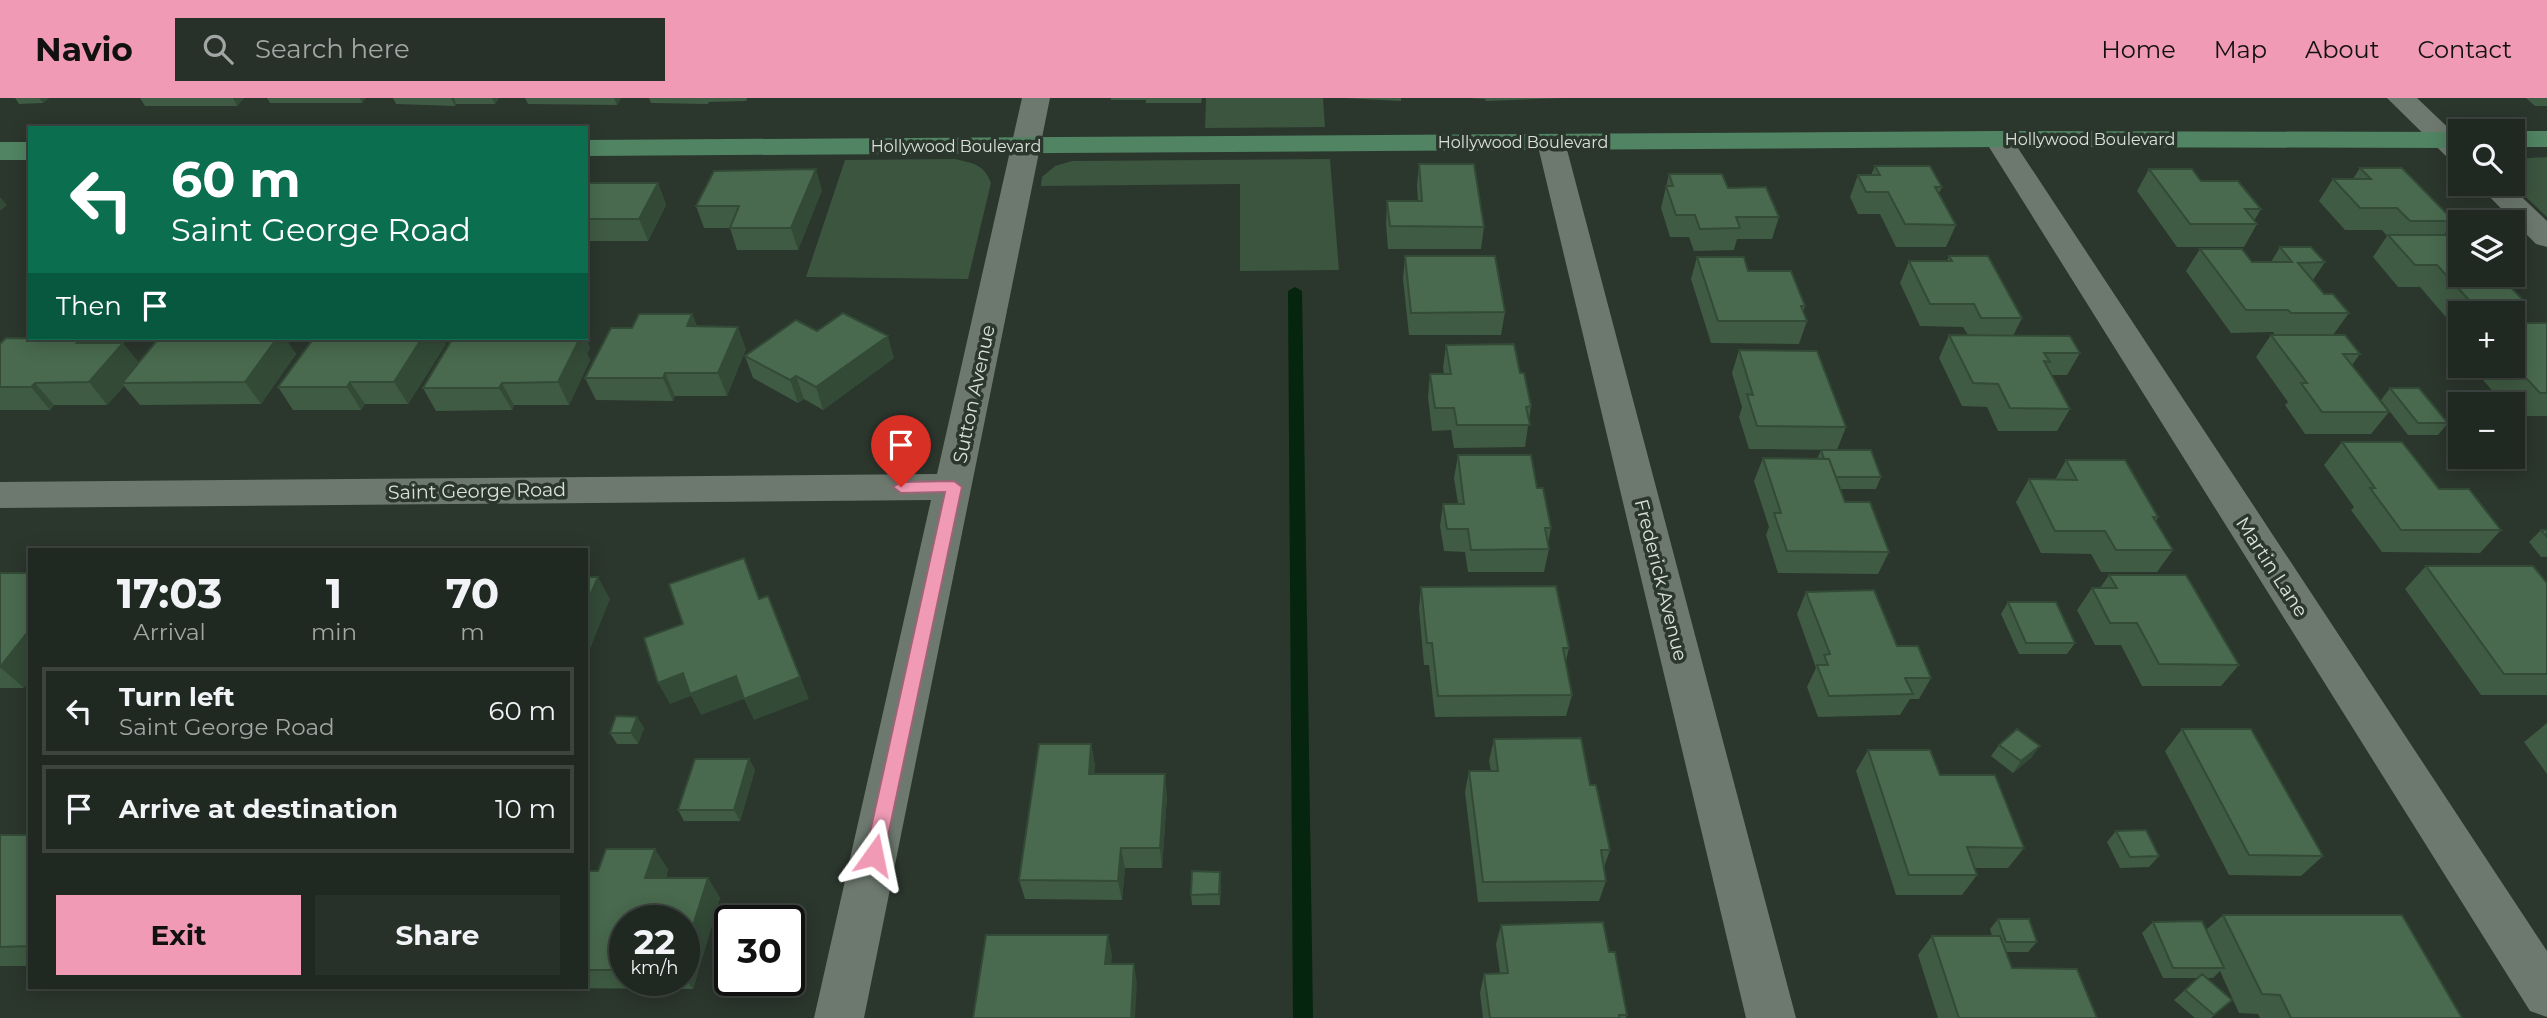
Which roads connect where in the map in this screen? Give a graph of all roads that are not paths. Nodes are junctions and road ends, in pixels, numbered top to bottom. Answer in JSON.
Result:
{"nodes":[{"id":1,"x":1037,"y":98,"type":"edge"},
{"id":2,"x":2401,"y":98,"type":"edge"},
{"id":3,"x":2448,"y":137,"type":"edge"},
{"id":4,"x":1998,"y":139,"type":"junction"},
{"id":5,"x":2525,"y":139,"type":"edge"},
{"id":6,"x":2547,"y":139,"type":"edge"},
{"id":7,"x":1551,"y":142,"type":"junction"},
{"id":8,"x":2448,"y":144,"type":"edge"},
{"id":9,"x":1026,"y":145,"type":"junction"},
{"id":10,"x":588,"y":148,"type":"edge"},
{"id":11,"x":0,"y":151,"type":"edge"},
{"id":12,"x":28,"y":151,"type":"edge"},
{"id":13,"x":2503,"y":196,"type":"edge"},
{"id":14,"x":2547,"y":238,"type":"edge"},
{"id":15,"x":954,"y":487,"type":"junction"},
{"id":16,"x":0,"y":495,"type":"edge"},
{"id":17,"x":2547,"y":994,"type":"edge"},
{"id":18,"x":839,"y":1018,"type":"edge"},
{"id":19,"x":1771,"y":1018,"type":"edge"}],
"edges":[{"from":1,"to":9,"type":"street","name":"Sutton Avenue"},
{"from":2,"to":3,"type":"street"},
{"from":4,"to":7,"type":"street","name":"Hollywood Boulevard"},
{"from":4,"to":8,"type":"street","name":"Hollywood Boulevard"},
{"from":4,"to":17,"type":"street","name":"Martin Lane"},
{"from":5,"to":6,"type":"street"},
{"from":7,"to":9,"type":"street","name":"Hollywood Boulevard"},
{"from":7,"to":19,"type":"street","name":"Frederick Avenue"},
{"from":9,"to":10,"type":"street","name":"Hollywood Boulevard"},
{"from":9,"to":15,"type":"street","name":"Sutton Avenue"},
{"from":11,"to":12,"type":"street"},
{"from":13,"to":14,"type":"street"},
{"from":15,"to":16,"type":"street","name":"Saint George Road"},
{"from":15,"to":18,"type":"street","name":"Sutton Avenue"}]}
